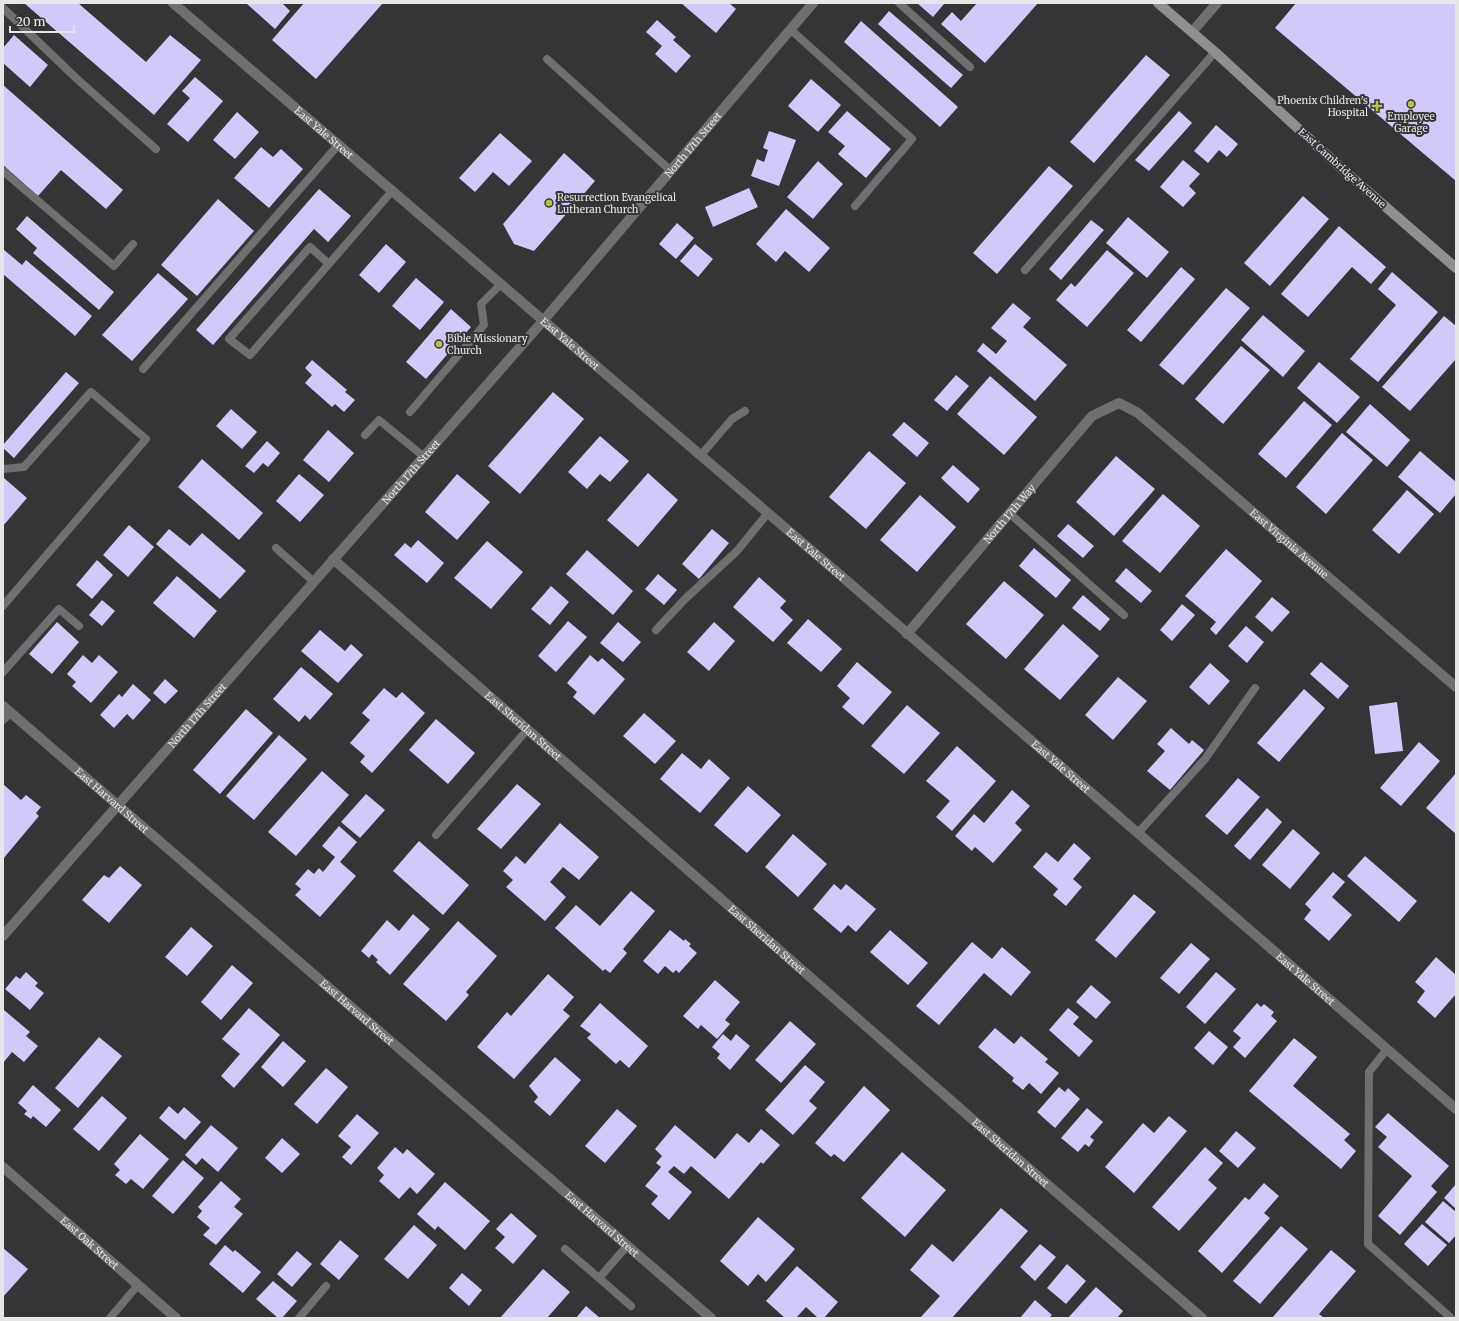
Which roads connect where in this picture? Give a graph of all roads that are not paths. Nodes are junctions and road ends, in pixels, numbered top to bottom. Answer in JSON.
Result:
{"nodes":[{"id":1,"x":173,"y":3,"type":"edge"},
{"id":2,"x":813,"y":3,"type":"edge"},
{"id":3,"x":899,"y":3,"type":"edge"},
{"id":4,"x":1158,"y":3,"type":"edge"},
{"id":5,"x":1217,"y":3,"type":"edge"},
{"id":6,"x":3,"y":8,"type":"edge"},
{"id":7,"x":790,"y":29,"type":"junction"},
{"id":8,"x":1192,"y":32,"type":"junction"},
{"id":9,"x":1215,"y":52,"type":"junction"},
{"id":10,"x":547,"y":59,"type":"dead end"},
{"id":11,"x":970,"y":67,"type":"dead end"},
{"id":12,"x":339,"y":144,"type":"junction"},
{"id":13,"x":156,"y":149,"type":"dead end"},
{"id":14,"x":670,"y":170,"type":"junction"},
{"id":15,"x":3,"y":171,"type":"edge"},
{"id":16,"x":393,"y":190,"type":"junction"},
{"id":17,"x":855,"y":206,"type":"dead end"},
{"id":18,"x":133,"y":244,"type":"dead end"},
{"id":19,"x":329,"y":264,"type":"junction"},
{"id":20,"x":1456,"y":268,"type":"edge"},
{"id":21,"x":1026,"y":270,"type":"dead end"},
{"id":22,"x":501,"y":284,"type":"junction"},
{"id":23,"x":543,"y":321,"type":"junction"},
{"id":24,"x":143,"y":369,"type":"dead end"},
{"id":25,"x":1119,"y":403,"type":"joint"},
{"id":26,"x":745,"y":411,"type":"dead end"},
{"id":27,"x":410,"y":412,"type":"dead end"},
{"id":28,"x":365,"y":435,"type":"dead end"},
{"id":29,"x":423,"y":456,"type":"junction"},
{"id":30,"x":701,"y":456,"type":"junction"},
{"id":31,"x":3,"y":469,"type":"edge"},
{"id":32,"x":768,"y":513,"type":"junction"},
{"id":33,"x":1009,"y":513,"type":"junction"},
{"id":34,"x":276,"y":548,"type":"dead end"},
{"id":35,"x":332,"y":559,"type":"junction"},
{"id":36,"x":313,"y":581,"type":"junction"},
{"id":37,"x":3,"y":606,"type":"edge"},
{"id":38,"x":1124,"y":615,"type":"dead end"},
{"id":39,"x":79,"y":626,"type":"dead end"},
{"id":40,"x":656,"y":630,"type":"dead end"},
{"id":41,"x":907,"y":634,"type":"junction"},
{"id":42,"x":3,"y":672,"type":"edge"},
{"id":43,"x":1456,"y":687,"type":"edge"},
{"id":44,"x":1255,"y":688,"type":"dead end"},
{"id":45,"x":7,"y":709,"type":"edge"},
{"id":46,"x":3,"y":720,"type":"edge"},
{"id":47,"x":527,"y":730,"type":"junction"},
{"id":48,"x":117,"y":804,"type":"junction"},
{"id":49,"x":1138,"y":833,"type":"junction"},
{"id":50,"x":436,"y":835,"type":"dead end"},
{"id":51,"x":3,"y":936,"type":"edge"},
{"id":52,"x":1387,"y":1049,"type":"junction"},
{"id":53,"x":1456,"y":1109,"type":"edge"},
{"id":54,"x":3,"y":1167,"type":"edge"},
{"id":55,"x":627,"y":1246,"type":"junction"},
{"id":56,"x":565,"y":1249,"type":"dead end"},
{"id":57,"x":599,"y":1278,"type":"junction"},
{"id":58,"x":138,"y":1285,"type":"junction"},
{"id":59,"x":326,"y":1286,"type":"dead end"},
{"id":60,"x":631,"y":1306,"type":"dead end"},
{"id":61,"x":110,"y":1318,"type":"edge"},
{"id":62,"x":176,"y":1318,"type":"edge"},
{"id":63,"x":299,"y":1318,"type":"edge"},
{"id":64,"x":711,"y":1318,"type":"edge"},
{"id":65,"x":1202,"y":1318,"type":"edge"},
{"id":66,"x":1451,"y":1318,"type":"edge"}],
"edges":[{"from":1,"to":12,"type":"street","name":"East Yale Street"},
{"from":2,"to":7,"type":"street","name":"North 17th Street"},
{"from":3,"to":11,"type":"lane"},
{"from":4,"to":8,"type":"street","name":"East Cambridge Avenue"},
{"from":5,"to":8,"type":"street"},
{"from":6,"to":13,"type":"lane"},
{"from":7,"to":14,"type":"street","name":"North 17th Street"},
{"from":7,"to":17,"type":"lane"},
{"from":8,"to":9,"type":"street","name":"East Cambridge Avenue"},
{"from":9,"to":20,"type":"street","name":"East Cambridge Avenue"},
{"from":9,"to":21,"type":"lane"},
{"from":10,"to":14,"type":"lane"},
{"from":12,"to":16,"type":"street","name":"East Yale Street"},
{"from":12,"to":24,"type":"lane"},
{"from":14,"to":23,"type":"street","name":"North 17th Street"},
{"from":15,"to":18,"type":"lane"},
{"from":16,"to":19,"type":"lane"},
{"from":16,"to":22,"type":"street","name":"East Yale Street"},
{"from":19,"to":19,"type":"lane"},
{"from":22,"to":23,"type":"street","name":"East Yale Street"},
{"from":22,"to":27,"type":"lane"},
{"from":23,"to":29,"type":"street","name":"North 17th Street"},
{"from":23,"to":30,"type":"street","name":"East Yale Street"},
{"from":25,"to":33,"type":"street","name":"North 17th Way"},
{"from":25,"to":43,"type":"street","name":"East Virginia Avenue"},
{"from":26,"to":30,"type":"lane"},
{"from":28,"to":29,"type":"lane"},
{"from":29,"to":35,"type":"street","name":"North 17th Street"},
{"from":30,"to":32,"type":"street","name":"East Yale Street"},
{"from":31,"to":37,"type":"lane"},
{"from":32,"to":40,"type":"lane"},
{"from":32,"to":41,"type":"street","name":"East Yale Street"},
{"from":33,"to":38,"type":"lane"},
{"from":33,"to":41,"type":"street","name":"North 17th Way"},
{"from":34,"to":36,"type":"lane"},
{"from":35,"to":36,"type":"street","name":"North 17th Street"},
{"from":35,"to":47,"type":"street","name":"East Sheridan Street"},
{"from":36,"to":48,"type":"street","name":"North 17th Street"},
{"from":39,"to":42,"type":"lane"},
{"from":41,"to":49,"type":"street","name":"East Yale Street"},
{"from":44,"to":49,"type":"lane"},
{"from":45,"to":46,"type":"lane"},
{"from":45,"to":48,"type":"street","name":"East Harvard Street"},
{"from":47,"to":50,"type":"lane"},
{"from":47,"to":65,"type":"street","name":"East Sheridan Street"},
{"from":48,"to":51,"type":"street","name":"North 17th Street"},
{"from":48,"to":55,"type":"street","name":"East Harvard Street"},
{"from":49,"to":52,"type":"street","name":"East Yale Street"},
{"from":52,"to":53,"type":"street","name":"East Yale Street"},
{"from":52,"to":66,"type":"lane"},
{"from":54,"to":58,"type":"street","name":"East Oak Street"},
{"from":55,"to":57,"type":"lane"},
{"from":55,"to":64,"type":"street","name":"East Harvard Street"},
{"from":56,"to":57,"type":"lane"},
{"from":57,"to":60,"type":"lane"},
{"from":58,"to":61,"type":"lane"},
{"from":58,"to":62,"type":"street","name":"East Oak Street"},
{"from":59,"to":63,"type":"lane"}]}
